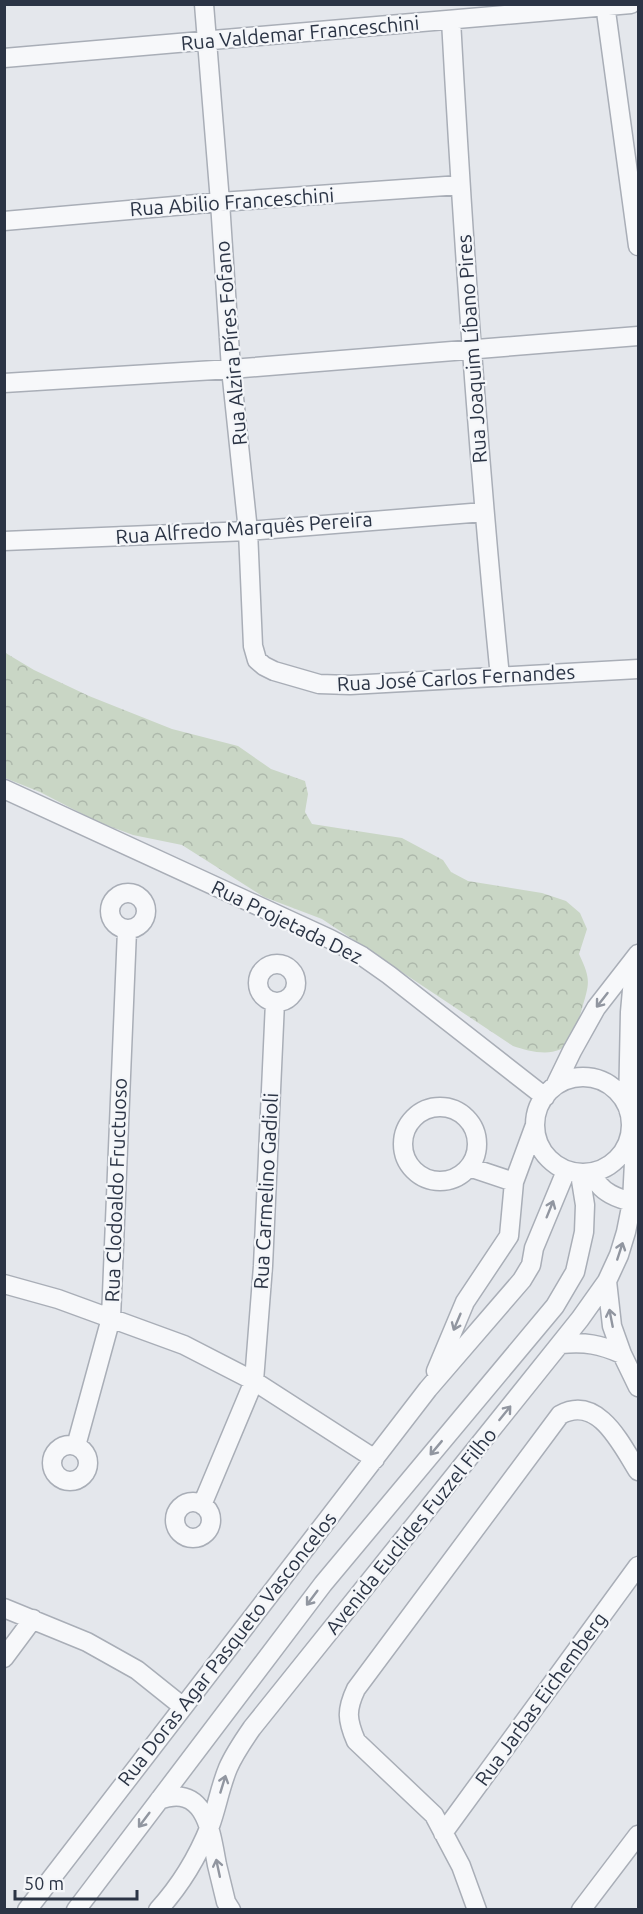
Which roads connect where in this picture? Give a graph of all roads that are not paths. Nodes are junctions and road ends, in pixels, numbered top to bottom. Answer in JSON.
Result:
{"nodes":[{"id":1,"x":204,"y":4,"type":"edge"},
{"id":2,"x":632,"y":4,"type":"edge"},
{"id":3,"x":605,"y":6,"type":"edge"},
{"id":4,"x":451,"y":20,"type":"junction"},
{"id":5,"x":207,"y":40,"type":"junction"},
{"id":6,"x":4,"y":58,"type":"edge"},
{"id":7,"x":460,"y":185,"type":"junction"},
{"id":8,"x":220,"y":202,"type":"junction"},
{"id":9,"x":4,"y":221,"type":"edge"},
{"id":10,"x":639,"y":246,"type":"edge"},
{"id":11,"x":639,"y":336,"type":"edge"},
{"id":12,"x":471,"y":349,"type":"junction"},
{"id":13,"x":231,"y":369,"type":"junction"},
{"id":14,"x":4,"y":383,"type":"edge"},
{"id":15,"x":484,"y":512,"type":"junction"},
{"id":16,"x":248,"y":531,"type":"junction"},
{"id":17,"x":4,"y":541,"type":"edge"},
{"id":18,"x":639,"y":669,"type":"edge"},
{"id":19,"x":274,"y":671,"type":"joint"},
{"id":20,"x":500,"y":676,"type":"junction"},
{"id":21,"x":4,"y":789,"type":"edge"},
{"id":22,"x":127,"y":930,"type":"dead end"},
{"id":23,"x":639,"y":954,"type":"edge"},
{"id":24,"x":639,"y":972,"type":"edge"},
{"id":25,"x":275,"y":1002,"type":"dead end"},
{"id":26,"x":550,"y":1092,"type":"junction"},
{"id":27,"x":628,"y":1108,"type":"junction"},
{"id":28,"x":535,"y":1125,"type":"junction"},
{"id":29,"x":633,"y":1158,"type":"edge"},
{"id":30,"x":469,"y":1167,"type":"junction"},
{"id":31,"x":580,"y":1172,"type":"junction"},
{"id":32,"x":514,"y":1182,"type":"junction"},
{"id":33,"x":635,"y":1203,"type":"edge"},
{"id":34,"x":509,"y":1236,"type":"junction"},
{"id":35,"x":534,"y":1248,"type":"junction"},
{"id":36,"x":608,"y":1281,"type":"junction"},
{"id":37,"x":4,"y":1284,"type":"edge"},
{"id":38,"x":111,"y":1318,"type":"junction"},
{"id":39,"x":561,"y":1344,"type":"junction"},
{"id":40,"x":622,"y":1354,"type":"junction"},
{"id":41,"x":254,"y":1381,"type":"junction"},
{"id":42,"x":639,"y":1387,"type":"edge"},
{"id":43,"x":428,"y":1389,"type":"junction"},
{"id":44,"x":76,"y":1446,"type":"dead end"},
{"id":45,"x":375,"y":1459,"type":"junction"},
{"id":46,"x":639,"y":1471,"type":"edge"},
{"id":47,"x":202,"y":1505,"type":"dead end"},
{"id":48,"x":639,"y":1566,"type":"edge"},
{"id":49,"x":4,"y":1608,"type":"edge"},
{"id":50,"x":33,"y":1619,"type":"junction"},
{"id":51,"x":4,"y":1658,"type":"edge"},
{"id":52,"x":182,"y":1706,"type":"junction"},
{"id":53,"x":159,"y":1800,"type":"junction"},
{"id":54,"x":210,"y":1826,"type":"junction"},
{"id":55,"x":443,"y":1833,"type":"junction"},
{"id":56,"x":639,"y":1835,"type":"edge"},
{"id":57,"x":27,"y":1910,"type":"edge"},
{"id":58,"x":76,"y":1910,"type":"edge"},
{"id":59,"x":158,"y":1910,"type":"edge"},
{"id":60,"x":231,"y":1910,"type":"edge"},
{"id":61,"x":477,"y":1910,"type":"edge"},
{"id":62,"x":581,"y":1910,"type":"edge"}],
"edges":[{"from":1,"to":5,"type":"street","name":"Rua Alzira Píres Fofano"},
{"from":2,"to":3,"type":"street","name":"Rua Valdemar Franceschini"},
{"from":3,"to":4,"type":"street","name":"Rua Valdemar Franceschini"},
{"from":3,"to":10,"type":"street"},
{"from":4,"to":5,"type":"street","name":"Rua Valdemar Franceschini"},
{"from":4,"to":7,"type":"street","name":"Rua Joaquim Líbano Pires"},
{"from":5,"to":6,"type":"street","name":"Rua Valdemar Franceschini"},
{"from":5,"to":8,"type":"street","name":"Rua Alzira Píres Fofano"},
{"from":7,"to":8,"type":"street","name":"Rua Abilio Franceschini"},
{"from":7,"to":12,"type":"street","name":"Rua Joaquim Líbano Pires"},
{"from":8,"to":9,"type":"street","name":"Rua Abilio Franceschini"},
{"from":8,"to":13,"type":"street","name":"Rua Alzira Píres Fofano"},
{"from":11,"to":12,"type":"street"},
{"from":12,"to":13,"type":"street"},
{"from":12,"to":15,"type":"street","name":"Rua Joaquim Líbano Pires"},
{"from":13,"to":14,"type":"street"},
{"from":13,"to":16,"type":"street","name":"Rua Alzira Píres Fofano"},
{"from":15,"to":16,"type":"street","name":"Rua Alfredo Marquês Pereira"},
{"from":15,"to":20,"type":"street","name":"Rua Joaquim Líbano Pires"},
{"from":16,"to":17,"type":"street","name":"Rua Alfredo Marquês Pereira"},
{"from":16,"to":19,"type":"street","name":"Rua Alzira Píres Fofano"},
{"from":18,"to":20,"type":"street","name":"Rua José Carlos Fernandes"},
{"from":19,"to":20,"type":"street","name":"Rua José Carlos Fernandes"},
{"from":21,"to":26,"type":"street","name":"Rua Projetada Dez"},
{"from":22,"to":38,"type":"street","name":"Rua Clodoaldo Fructuoso"},
{"from":23,"to":26,"type":"street","one_way":true},
{"from":24,"to":27,"type":"street"},
{"from":25,"to":41,"type":"street","name":"Rua Carmelino Gadioli"},
{"from":26,"to":27,"type":"street"},
{"from":26,"to":28,"type":"street"},
{"from":27,"to":29,"type":"street"},
{"from":28,"to":31,"type":"street"},
{"from":28,"to":32,"type":"street","name":"Rua Doras Agar Pasqueto Vasconcelos"},
{"from":29,"to":31,"type":"street"},
{"from":29,"to":33,"type":"street","name":"Avenida Euclides Fuzzel Filho"},
{"from":30,"to":30,"type":"street"},
{"from":30,"to":32,"type":"street"},
{"from":31,"to":33,"type":"street"},
{"from":35,"to":31,"type":"street","name":"Rua Doras Agar Pasqueto Vasconcelos","one_way":true},
{"from":31,"to":53,"type":"street","name":"Avenida Euclides Fuzzel Filho","one_way":true},
{"from":32,"to":34,"type":"street","name":"Rua Doras Agar Pasqueto Vasconcelos"},
{"from":36,"to":33,"type":"street","name":"Avenida Euclides Fuzzel Filho","one_way":true},
{"from":34,"to":35,"type":"street"},
{"from":34,"to":43,"type":"street","name":"Rua Doras Agar Pasqueto Vasconcelos","one_way":true},
{"from":35,"to":43,"type":"street","name":"Rua Doras Agar Pasqueto Vasconcelos"},
{"from":36,"to":39,"type":"street","name":"Avenida Euclides Fuzzel Filho"},
{"from":40,"to":36,"type":"street","one_way":true},
{"from":37,"to":38,"type":"street"},
{"from":38,"to":41,"type":"street"},
{"from":38,"to":44,"type":"street","name":"Rua Clodoaldo Fructuoso"},
{"from":39,"to":40,"type":"street"},
{"from":54,"to":39,"type":"street","name":"Avenida Euclides Fuzzel Filho","one_way":true},
{"from":40,"to":42,"type":"street"},
{"from":41,"to":45,"type":"street"},
{"from":41,"to":47,"type":"street","name":"Rua Carmelino Gadioli"},
{"from":43,"to":45,"type":"street","name":"Rua Doras Agar Pasqueto Vasconcelos"},
{"from":45,"to":52,"type":"street","name":"Rua Doras Agar Pasqueto Vasconcelos"},
{"from":46,"to":55,"type":"street"},
{"from":48,"to":55,"type":"street","name":"Rua Jarbas Eichemberg"},
{"from":49,"to":50,"type":"street"},
{"from":50,"to":51,"type":"street"},
{"from":50,"to":52,"type":"street"},
{"from":52,"to":57,"type":"street","name":"Rua Doras Agar Pasqueto Vasconcelos"},
{"from":53,"to":54,"type":"street"},
{"from":53,"to":58,"type":"street","name":"Avenida Euclides Fuzzel Filho","one_way":true},
{"from":54,"to":59,"type":"street","name":"Avenida Euclides Fuzzel Filho"},
{"from":60,"to":54,"type":"street","one_way":true},
{"from":55,"to":61,"type":"street"},
{"from":56,"to":62,"type":"street"}]}
